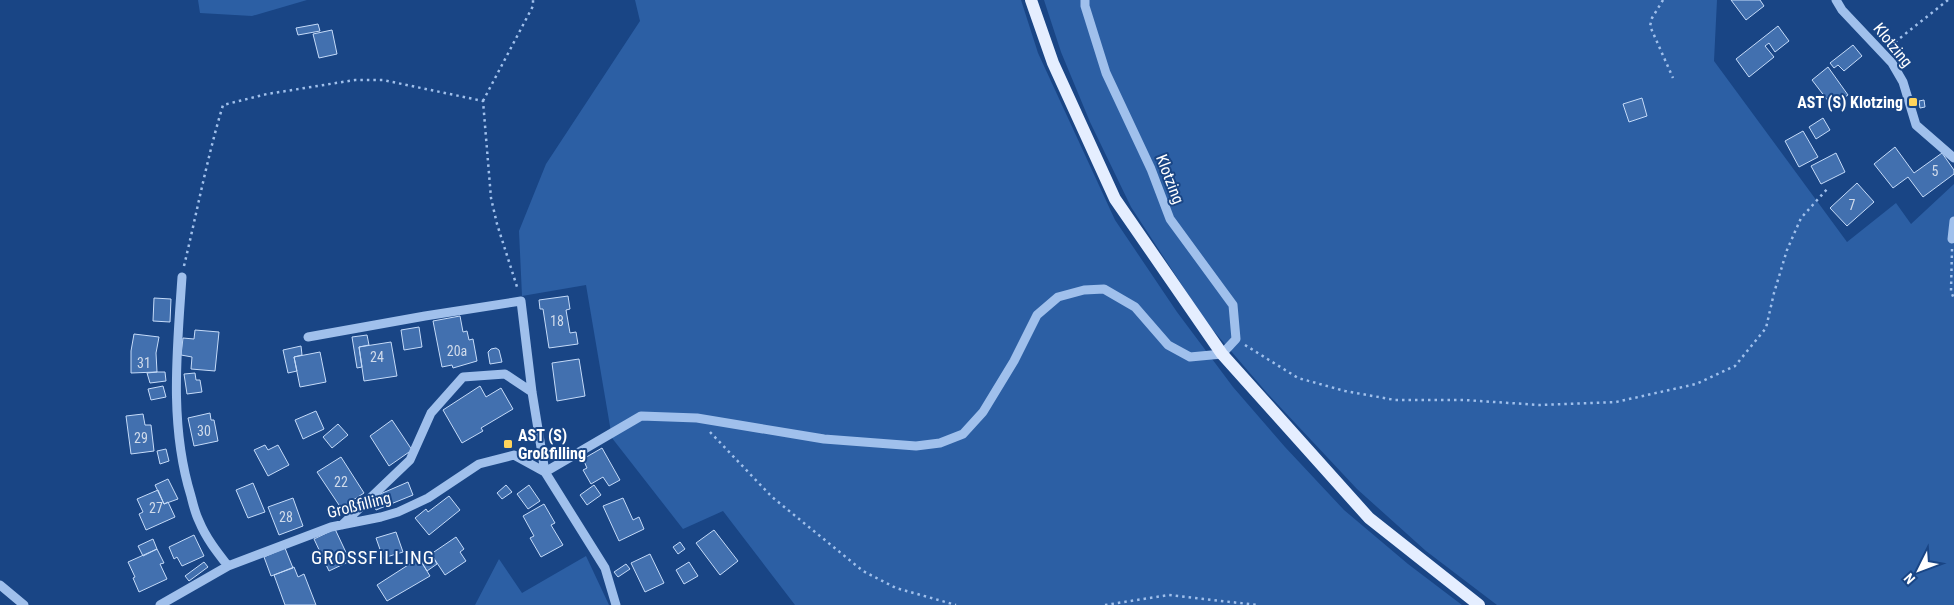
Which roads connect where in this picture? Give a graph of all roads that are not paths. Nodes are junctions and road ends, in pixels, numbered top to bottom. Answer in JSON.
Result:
{"nodes":[{"id":1,"x":1031,"y":0,"type":"edge"},
{"id":2,"x":1085,"y":0,"type":"edge"},
{"id":3,"x":1836,"y":0,"type":"edge"},
{"id":4,"x":1954,"y":158,"type":"edge"},
{"id":5,"x":1954,"y":221,"type":"edge"},
{"id":6,"x":1952,"y":239,"type":"road end"},
{"id":7,"x":182,"y":277,"type":"road end"},
{"id":8,"x":308,"y":337,"type":"dead end"},
{"id":9,"x":1222,"y":354,"type":"junction"},
{"id":10,"x":532,"y":392,"type":"junction"},
{"id":11,"x":545,"y":472,"type":"junction"},
{"id":12,"x":342,"y":525,"type":"junction"},
{"id":13,"x":228,"y":566,"type":"junction"},
{"id":14,"x":0,"y":584,"type":"edge"},
{"id":15,"x":24,"y":605,"type":"edge"},
{"id":16,"x":160,"y":605,"type":"edge"},
{"id":17,"x":616,"y":605,"type":"edge"},
{"id":18,"x":1479,"y":605,"type":"edge"}],
"edges":[{"from":1,"to":9,"type":"main road"},
{"from":2,"to":9,"type":"street","name":"Klotzing"},
{"from":3,"to":4,"type":"street","name":"Klotzing"},
{"from":5,"to":6,"type":"street"},
{"from":7,"to":13,"type":"street"},
{"from":8,"to":10,"type":"street","name":"Großfilling"},
{"from":9,"to":11,"type":"street"},
{"from":9,"to":18,"type":"main road"},
{"from":10,"to":11,"type":"street","name":"Großfilling"},
{"from":10,"to":12,"type":"street"},
{"from":11,"to":12,"type":"street","name":"Großfilling"},
{"from":11,"to":17,"type":"street","name":"Großfilling"},
{"from":12,"to":13,"type":"street","name":"Großfilling"},
{"from":13,"to":16,"type":"street","name":"Großfilling"},
{"from":14,"to":15,"type":"street"}]}
